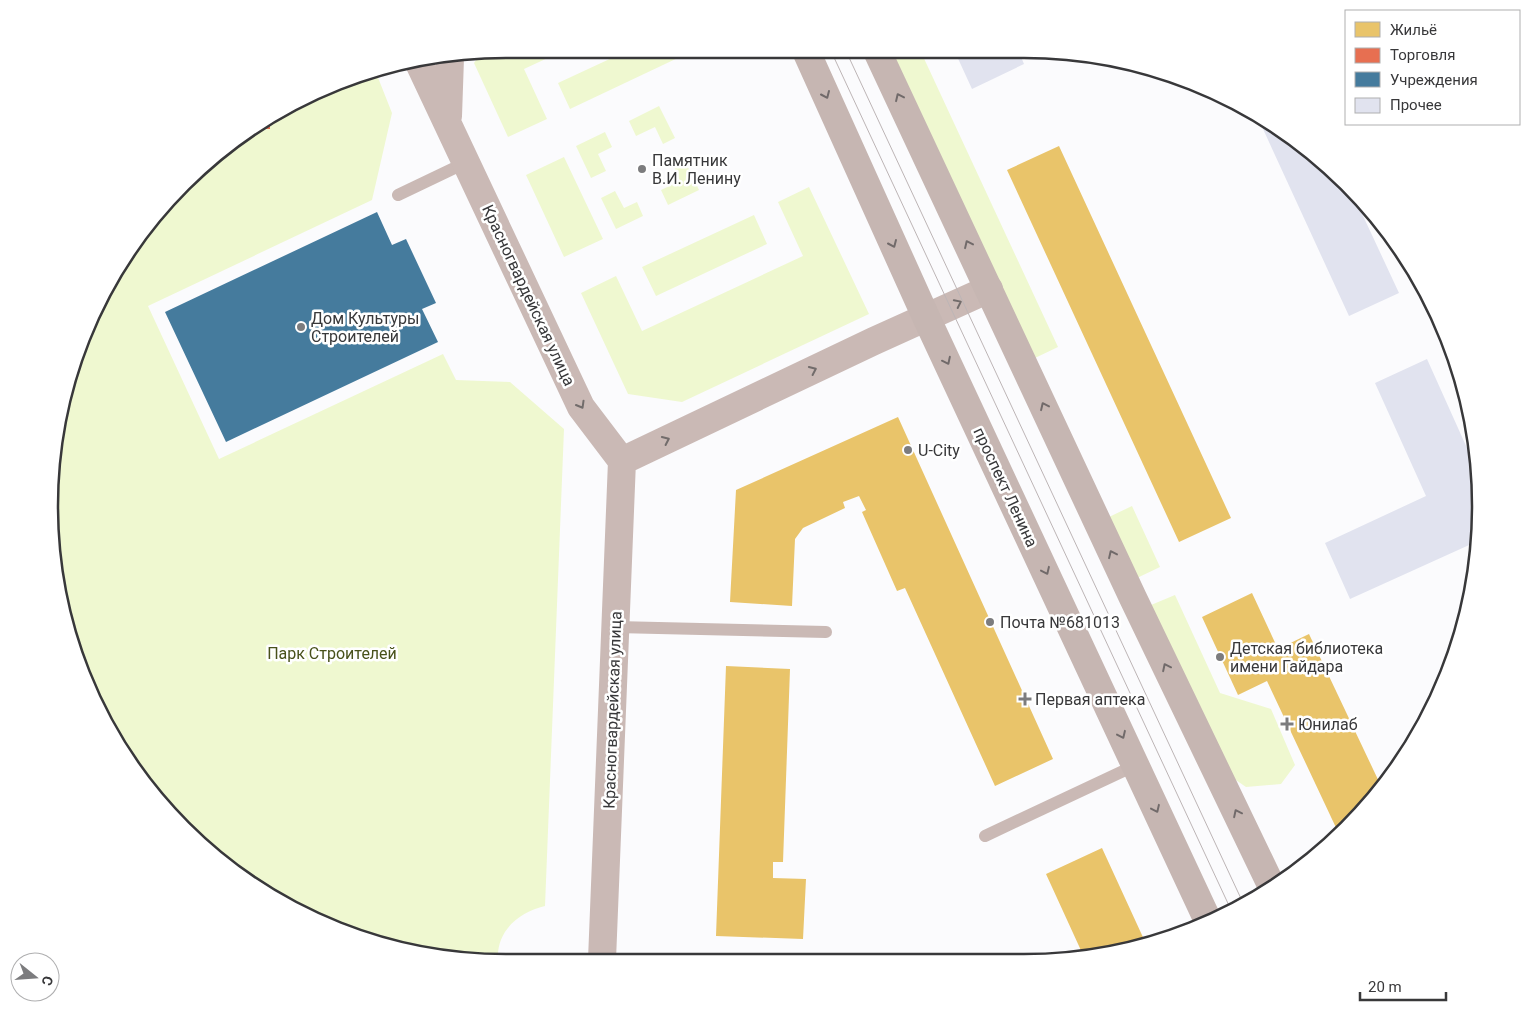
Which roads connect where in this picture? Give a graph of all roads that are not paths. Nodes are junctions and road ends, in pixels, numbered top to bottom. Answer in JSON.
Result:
{"nodes":[{"id":1,"x":809,"y":57,"type":"edge"},
{"id":2,"x":881,"y":57,"type":"edge"},
{"id":3,"x":450,"y":61,"type":"edge"},
{"id":4,"x":420,"y":66,"type":"edge"},
{"id":5,"x":448,"y":122,"type":"junction"},
{"id":6,"x":467,"y":162,"type":"junction"},
{"id":7,"x":398,"y":195,"type":"dead end"},
{"id":8,"x":989,"y":289,"type":"junction"},
{"id":9,"x":926,"y":317,"type":"junction"},
{"id":10,"x":622,"y":460,"type":"junction"},
{"id":11,"x":616,"y":627,"type":"junction"},
{"id":12,"x":826,"y":632,"type":"dead end"},
{"id":13,"x":1136,"y":765,"type":"junction"},
{"id":14,"x":985,"y":836,"type":"dead end"},
{"id":15,"x":1269,"y":881,"type":"edge"},
{"id":16,"x":1206,"y":916,"type":"edge"},
{"id":17,"x":602,"y":955,"type":"edge"}],
"edges":[{"from":1,"to":9,"type":"highway","name":"проспект Ленина","one_way":true},
{"from":8,"to":2,"type":"highway","one_way":true},
{"from":3,"to":5,"type":"street","name":"Красногвардейская улица"},
{"from":4,"to":5,"type":"street","name":"Красногвардейская улица"},
{"from":5,"to":6,"type":"street","name":"Красногвардейская улица"},
{"from":6,"to":7,"type":"lane"},
{"from":6,"to":10,"type":"street","name":"Красногвардейская улица","one_way":true},
{"from":9,"to":8,"type":"street","one_way":true},
{"from":15,"to":8,"type":"highway","one_way":true},
{"from":10,"to":9,"type":"street","one_way":true},
{"from":9,"to":13,"type":"highway","name":"проспект Ленина","one_way":true},
{"from":10,"to":11,"type":"street","name":"Красногвардейская улица"},
{"from":11,"to":12,"type":"lane"},
{"from":11,"to":17,"type":"street","name":"Красногвардейская улица"},
{"from":13,"to":14,"type":"lane"},
{"from":13,"to":16,"type":"highway","name":"проспект Ленина","one_way":true}]}
